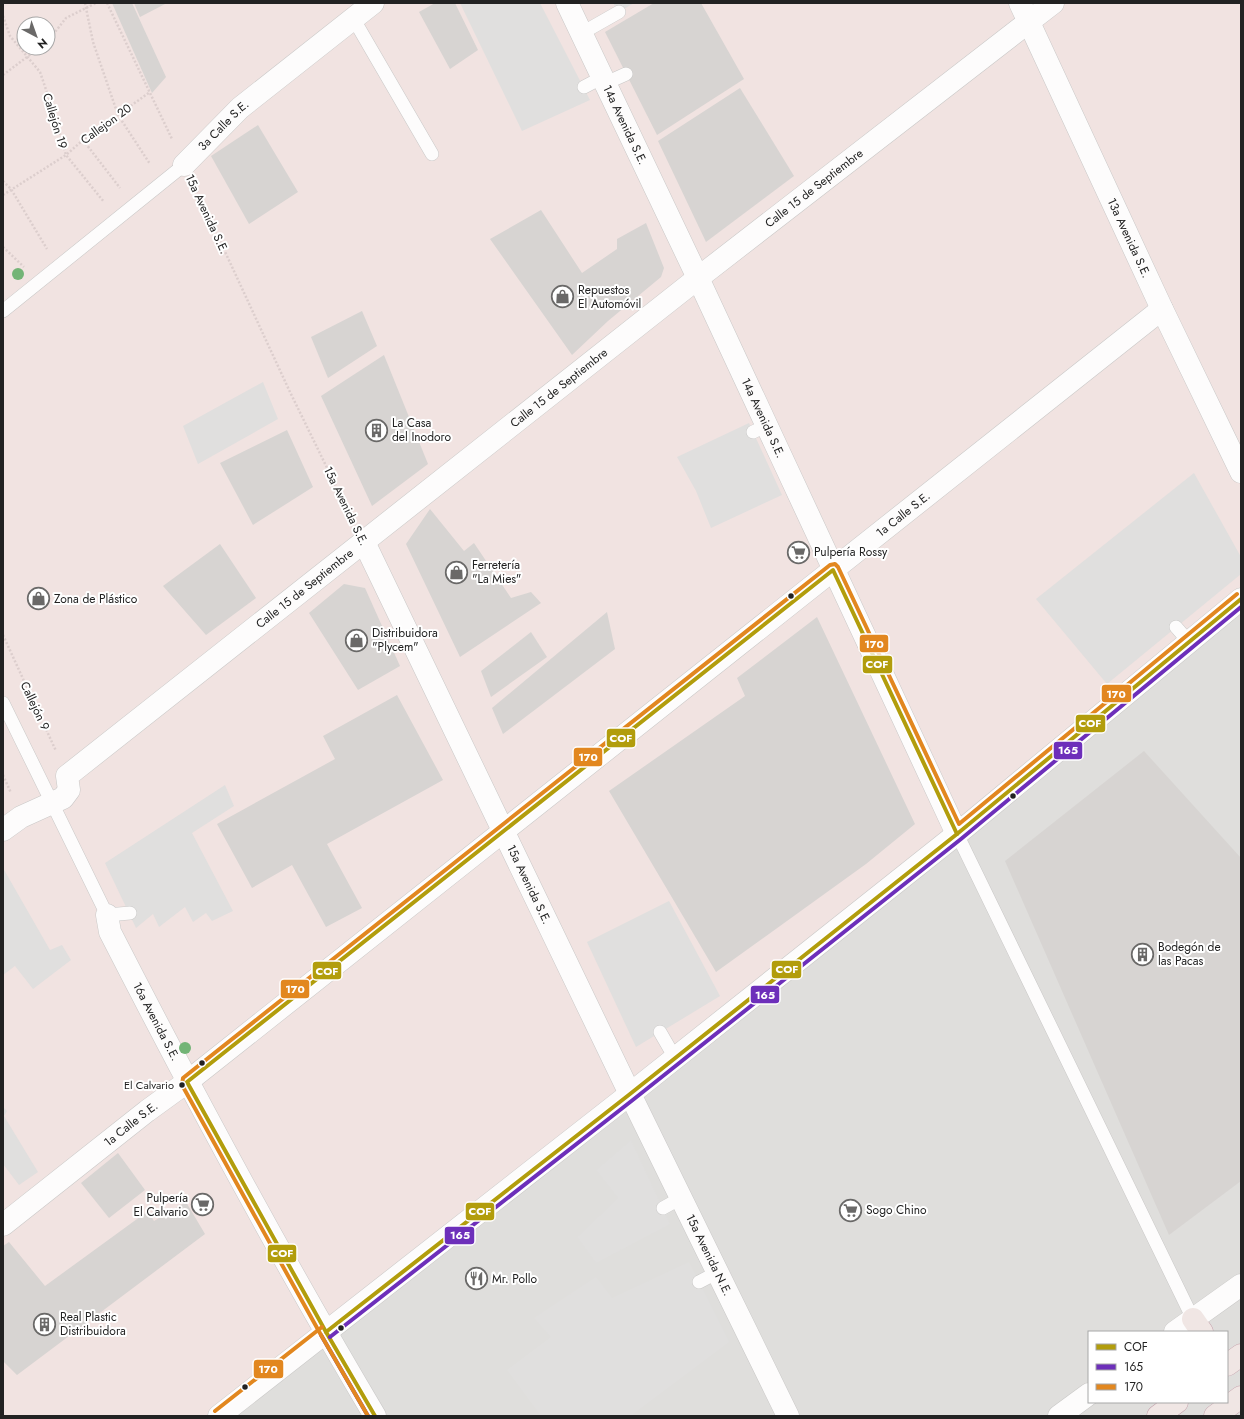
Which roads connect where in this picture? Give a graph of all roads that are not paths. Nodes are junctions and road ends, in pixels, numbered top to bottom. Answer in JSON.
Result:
{"nodes":[{"id":1,"x":373,"y":3,"type":"edge"},
{"id":2,"x":567,"y":3,"type":"edge"},
{"id":3,"x":1053,"y":3,"type":"edge"},
{"id":4,"x":619,"y":12,"type":"dead end"},
{"id":5,"x":1025,"y":12,"type":"edge"},
{"id":6,"x":353,"y":18,"type":"junction"},
{"id":7,"x":582,"y":33,"type":"junction"},
{"id":8,"x":626,"y":74,"type":"dead end"},
{"id":9,"x":604,"y":80,"type":"junction"},
{"id":10,"x":584,"y":87,"type":"dead end"},
{"id":11,"x":432,"y":154,"type":"dead end"},
{"id":12,"x":184,"y":165,"type":"joint"},
{"id":13,"x":698,"y":278,"type":"junction"},
{"id":14,"x":1162,"y":309,"type":"junction"},
{"id":15,"x":3,"y":311,"type":"edge"},
{"id":16,"x":1241,"y":472,"type":"edge"},
{"id":17,"x":364,"y":542,"type":"junction"},
{"id":18,"x":833,"y":570,"type":"junction"},
{"id":19,"x":1241,"y":599,"type":"edge"},
{"id":20,"x":3,"y":703,"type":"edge"},
{"id":21,"x":52,"y":803,"type":"junction"},
{"id":22,"x":3,"y":830,"type":"edge"},
{"id":23,"x":503,"y":832,"type":"junction"},
{"id":24,"x":957,"y":834,"type":"junction"},
{"id":25,"x":109,"y":923,"type":"joint"},
{"id":26,"x":660,"y":1032,"type":"dead end"},
{"id":27,"x":675,"y":1058,"type":"junction"},
{"id":28,"x":187,"y":1082,"type":"junction"},
{"id":29,"x":630,"y":1094,"type":"junction"},
{"id":30,"x":3,"y":1225,"type":"edge"},
{"id":31,"x":1241,"y":1285,"type":"edge"},
{"id":32,"x":1197,"y":1325,"type":"edge"},
{"id":33,"x":1177,"y":1331,"type":"edge"},
{"id":34,"x":326,"y":1332,"type":"junction"},
{"id":35,"x":1241,"y":1355,"type":"edge"},
{"id":36,"x":1228,"y":1364,"type":"edge"},
{"id":37,"x":1088,"y":1395,"type":"edge"},
{"id":38,"x":1241,"y":1397,"type":"edge"},
{"id":39,"x":1176,"y":1403,"type":"edge"},
{"id":40,"x":219,"y":1416,"type":"edge"},
{"id":41,"x":375,"y":1416,"type":"edge"},
{"id":42,"x":788,"y":1416,"type":"edge"},
{"id":43,"x":1059,"y":1416,"type":"edge"},
{"id":44,"x":1158,"y":1416,"type":"edge"},
{"id":45,"x":1215,"y":1416,"type":"edge"}],
"edges":[{"from":1,"to":6,"type":"street","name":"3a Calle S.E."},
{"from":2,"to":7,"type":"street","name":"14a Avenida S.E."},
{"from":3,"to":5,"type":"street","name":"Calle 15 de Septiembre"},
{"from":4,"to":7,"type":"lane"},
{"from":5,"to":13,"type":"street","name":"Calle 15 de Septiembre"},
{"from":5,"to":14,"type":"street","name":"13a Avenida S.E."},
{"from":6,"to":11,"type":"lane"},
{"from":6,"to":12,"type":"street","name":"3a Calle S.E."},
{"from":7,"to":9,"type":"street","name":"14a Avenida S.E."},
{"from":8,"to":9,"type":"lane"},
{"from":9,"to":10,"type":"lane"},
{"from":9,"to":13,"type":"street","name":"14a Avenida S.E."},
{"from":12,"to":15,"type":"lane","name":"3a Calle S.E."},
{"from":13,"to":17,"type":"street","name":"Calle 15 de Septiembre"},
{"from":13,"to":18,"type":"street","name":"14a Avenida S.E."},
{"from":14,"to":16,"type":"street","name":"13a Avenida S.E."},
{"from":14,"to":18,"type":"street","name":"1a Calle S.E."},
{"from":17,"to":21,"type":"street","name":"Calle 15 de Septiembre"},
{"from":17,"to":23,"type":"street","name":"15a Avenida S.E."},
{"from":18,"to":23,"type":"street","name":"1a Calle S.E."},
{"from":18,"to":24,"type":"street","name":"14a Avenida S.E."},
{"from":19,"to":24,"type":"street"},
{"from":20,"to":21,"type":"lane","name":"16a Avenida S.E."},
{"from":21,"to":22,"type":"street"},
{"from":21,"to":25,"type":"lane","name":"16a Avenida S.E."},
{"from":23,"to":28,"type":"street","name":"1a Calle S.E."},
{"from":23,"to":29,"type":"street","name":"15a Avenida S.E."},
{"from":24,"to":27,"type":"street"},
{"from":24,"to":32,"type":"lane"},
{"from":25,"to":28,"type":"street","name":"16a Avenida S.E."},
{"from":26,"to":27,"type":"lane"},
{"from":27,"to":29,"type":"street"},
{"from":28,"to":30,"type":"street","name":"1a Calle S.E."},
{"from":28,"to":34,"type":"street","name":"16a Avenida S.E."},
{"from":29,"to":34,"type":"street"},
{"from":29,"to":42,"type":"street","name":"15a Avenida N.E."},
{"from":31,"to":32,"type":"street"},
{"from":32,"to":33,"type":"street"},
{"from":34,"to":40,"type":"street"},
{"from":34,"to":41,"type":"street","name":"16a Avenida S.E."},
{"from":35,"to":36,"type":"highway"},
{"from":37,"to":43,"type":"street"},
{"from":38,"to":45,"type":"highway"},
{"from":39,"to":44,"type":"highway"}]}
